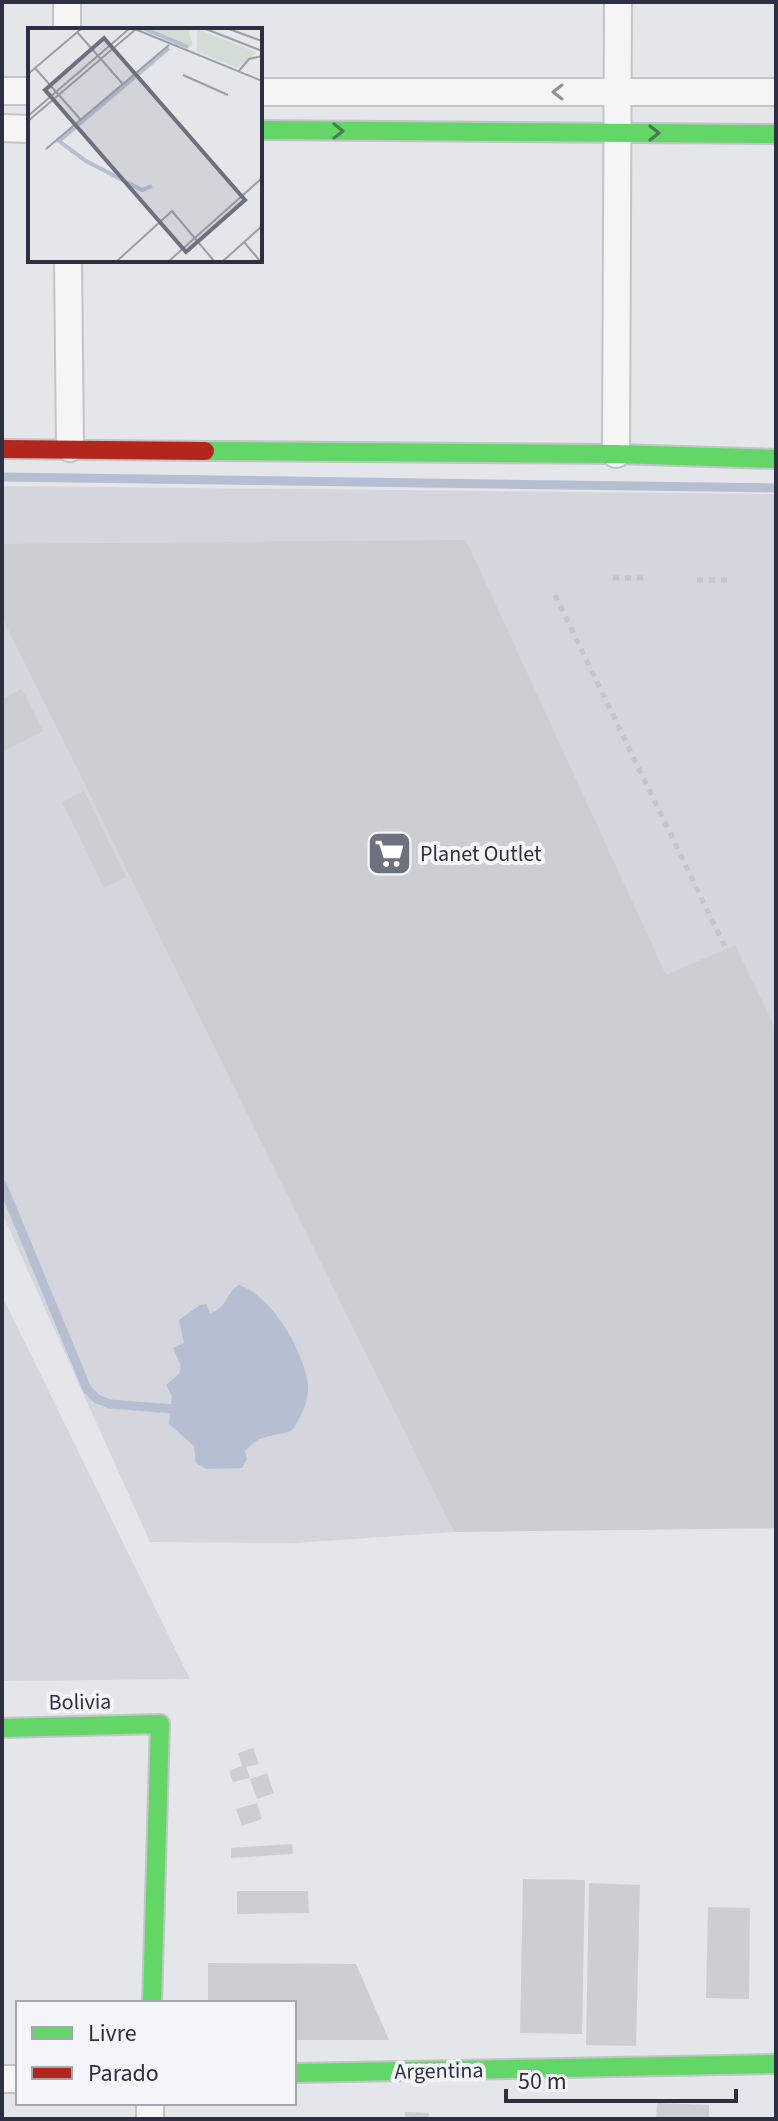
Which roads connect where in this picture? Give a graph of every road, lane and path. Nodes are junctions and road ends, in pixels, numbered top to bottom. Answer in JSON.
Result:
{"nodes":[{"id":1,"x":67,"y":2,"type":"edge"},
{"id":2,"x":618,"y":2,"type":"edge"},
{"id":3,"x":67,"y":28,"type":"edge"},
{"id":4,"x":2,"y":91,"type":"edge"},
{"id":5,"x":28,"y":91,"type":"edge"},
{"id":6,"x":262,"y":92,"type":"edge"},
{"id":7,"x":617,"y":92,"type":"junction"},
{"id":8,"x":776,"y":92,"type":"edge"},
{"id":9,"x":2,"y":128,"type":"edge"},
{"id":10,"x":28,"y":129,"type":"edge"},
{"id":11,"x":262,"y":130,"type":"edge"},
{"id":12,"x":617,"y":133,"type":"junction"},
{"id":13,"x":776,"y":134,"type":"edge"},
{"id":14,"x":68,"y":262,"type":"edge"},
{"id":15,"x":70,"y":448,"type":"junction"},
{"id":16,"x":2,"y":449,"type":"edge"},
{"id":17,"x":616,"y":454,"type":"junction"},
{"id":18,"x":776,"y":459,"type":"edge"},
{"id":19,"x":613,"y":578,"type":"dead end"},
{"id":20,"x":645,"y":578,"type":"dead end"},
{"id":21,"x":697,"y":580,"type":"dead end"},
{"id":22,"x":731,"y":580,"type":"dead end"},
{"id":23,"x":555,"y":595,"type":"dead end"},
{"id":24,"x":726,"y":949,"type":"dead end"},
{"id":25,"x":2,"y":1728,"type":"edge"},
{"id":26,"x":152,"y":2001,"type":"edge"},
{"id":27,"x":776,"y":2064,"type":"edge"},
{"id":28,"x":296,"y":2073,"type":"edge"}],
"edges":[{"from":1,"to":3,"type":"street"},
{"from":2,"to":7,"type":"street"},
{"from":4,"to":5,"type":"street"},
{"from":7,"to":6,"type":"street","one_way":true},
{"from":7,"to":8,"type":"street"},
{"from":7,"to":12,"type":"street"},
{"from":9,"to":10,"type":"street"},
{"from":11,"to":12,"type":"street","one_way":true},
{"from":12,"to":13,"type":"street","one_way":true},
{"from":12,"to":17,"type":"street"},
{"from":14,"to":15,"type":"street"},
{"from":15,"to":16,"type":"street"},
{"from":15,"to":17,"type":"street"},
{"from":17,"to":18,"type":"street"},
{"from":19,"to":20,"type":"path"},
{"from":21,"to":22,"type":"path"},
{"from":23,"to":24,"type":"path"},
{"from":25,"to":26,"type":"street","name":"Bolivia"},
{"from":27,"to":28,"type":"street","name":"Argentina"}]}
